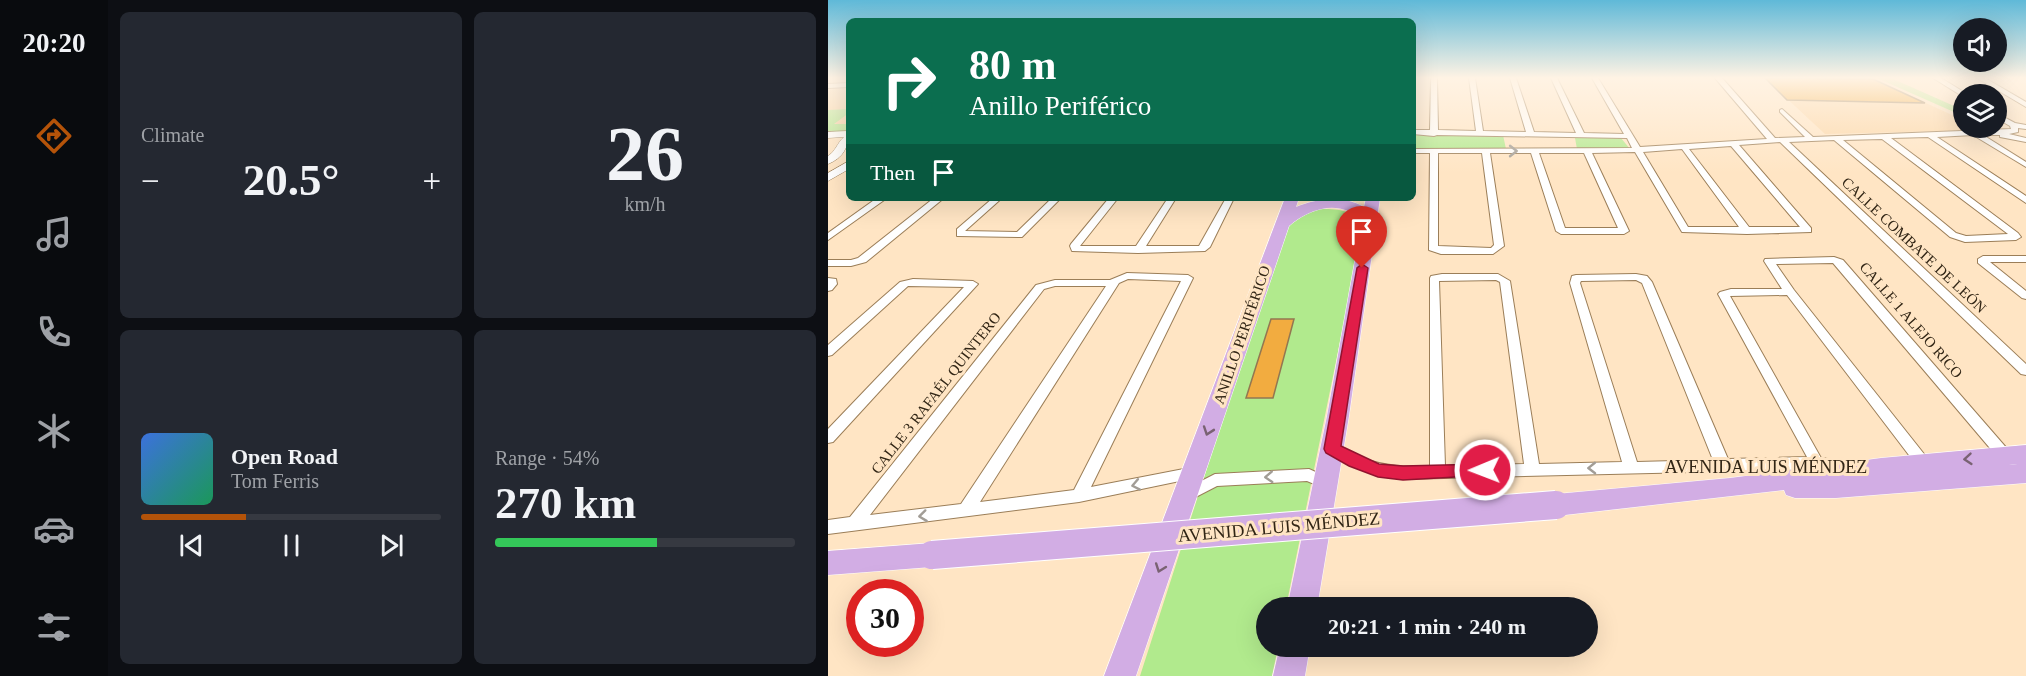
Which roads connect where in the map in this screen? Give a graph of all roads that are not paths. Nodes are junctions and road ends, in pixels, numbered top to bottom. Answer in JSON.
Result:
{"nodes":[{"id":1,"x":1434,"y":110,"type":"edge"},
{"id":2,"x":1477,"y":110,"type":"edge"},
{"id":3,"x":1523,"y":110,"type":"edge"},
{"id":4,"x":1569,"y":110,"type":"edge"},
{"id":5,"x":1613,"y":110,"type":"edge"},
{"id":6,"x":1750,"y":110,"type":"edge"},
{"id":7,"x":1782,"y":111,"type":"dead end"},
{"id":8,"x":2007,"y":121,"type":"edge"},
{"id":9,"x":2013,"y":125,"type":"junction"},
{"id":10,"x":2026,"y":127,"type":"edge"},
{"id":11,"x":2007,"y":131,"type":"edge"},
{"id":12,"x":1416,"y":132,"type":"edge"},
{"id":13,"x":1953,"y":133,"type":"edge"},
{"id":14,"x":1434,"y":134,"type":"junction"},
{"id":15,"x":1480,"y":134,"type":"junction"},
{"id":16,"x":1928,"y":134,"type":"junction"},
{"id":17,"x":828,"y":135,"type":"edge"},
{"id":18,"x":1531,"y":135,"type":"junction"},
{"id":19,"x":1581,"y":135,"type":"junction"},
{"id":20,"x":2007,"y":135,"type":"edge"},
{"id":21,"x":1628,"y":136,"type":"junction"},
{"id":22,"x":1883,"y":136,"type":"junction"},
{"id":23,"x":1836,"y":138,"type":"junction"},
{"id":24,"x":1983,"y":138,"type":"edge"},
{"id":25,"x":1811,"y":139,"type":"junction"},
{"id":26,"x":1778,"y":140,"type":"junction"},
{"id":27,"x":2026,"y":140,"type":"edge"},
{"id":28,"x":846,"y":143,"type":"edge"},
{"id":29,"x":846,"y":143,"type":"edge"},
{"id":30,"x":1733,"y":143,"type":"junction"},
{"id":31,"x":828,"y":144,"type":"edge"},
{"id":32,"x":846,"y":144,"type":"edge"},
{"id":33,"x":1684,"y":147,"type":"junction"},
{"id":34,"x":1486,"y":150,"type":"junction"},
{"id":35,"x":1636,"y":150,"type":"junction"},
{"id":36,"x":1416,"y":151,"type":"edge"},
{"id":37,"x":1434,"y":151,"type":"junction"},
{"id":38,"x":1534,"y":151,"type":"junction"},
{"id":39,"x":1587,"y":151,"type":"junction"},
{"id":40,"x":828,"y":161,"type":"edge"},
{"id":41,"x":2026,"y":165,"type":"edge"},
{"id":42,"x":846,"y":166,"type":"edge"},
{"id":43,"x":828,"y":178,"type":"edge"},
{"id":44,"x":2026,"y":200,"type":"edge"},
{"id":45,"x":879,"y":201,"type":"edge"},
{"id":46,"x":936,"y":201,"type":"edge"},
{"id":47,"x":995,"y":201,"type":"edge"},
{"id":48,"x":1054,"y":201,"type":"edge"},
{"id":49,"x":1112,"y":201,"type":"edge"},
{"id":50,"x":1170,"y":201,"type":"edge"},
{"id":51,"x":1228,"y":201,"type":"edge"},
{"id":52,"x":1291,"y":201,"type":"edge"},
{"id":53,"x":1373,"y":201,"type":"edge"},
{"id":54,"x":1370,"y":221,"type":"junction"},
{"id":55,"x":1283,"y":223,"type":"junction"},
{"id":56,"x":1747,"y":231,"type":"junction"},
{"id":57,"x":828,"y":237,"type":"edge"},
{"id":58,"x":1138,"y":250,"type":"junction"},
{"id":59,"x":2026,"y":259,"type":"edge"},
{"id":60,"x":828,"y":263,"type":"edge"},
{"id":61,"x":1116,"y":280,"type":"junction"},
{"id":62,"x":1790,"y":292,"type":"junction"},
{"id":63,"x":2026,"y":296,"type":"edge"},
{"id":64,"x":828,"y":352,"type":"edge"},
{"id":65,"x":2026,"y":371,"type":"edge"},
{"id":66,"x":828,"y":438,"type":"edge"},
{"id":67,"x":1332,"y":449,"type":"junction"},
{"id":68,"x":2016,"y":455,"type":"edge"},
{"id":69,"x":1817,"y":463,"type":"junction"},
{"id":70,"x":1923,"y":463,"type":"junction"},
{"id":71,"x":1631,"y":467,"type":"junction"},
{"id":72,"x":1881,"y":467,"type":"junction"},
{"id":73,"x":1532,"y":469,"type":"junction"},
{"id":74,"x":1438,"y":471,"type":"junction"},
{"id":75,"x":2026,"y":473,"type":"edge"},
{"id":76,"x":1726,"y":476,"type":"junction"},
{"id":77,"x":1326,"y":483,"type":"junction"},
{"id":78,"x":1190,"y":485,"type":"junction"},
{"id":79,"x":1078,"y":496,"type":"junction"},
{"id":80,"x":966,"y":510,"type":"junction"},
{"id":81,"x":854,"y":524,"type":"junction"},
{"id":82,"x":828,"y":527,"type":"edge"},
{"id":83,"x":828,"y":563,"type":"edge"},
{"id":84,"x":1304,"y":597,"type":"edge"},
{"id":85,"x":1293,"y":657,"type":"edge"},
{"id":86,"x":1120,"y":676,"type":"edge"},
{"id":87,"x":1289,"y":676,"type":"edge"}],
"edges":[{"from":1,"to":14,"type":"street"},
{"from":2,"to":15,"type":"street"},
{"from":3,"to":18,"type":"street"},
{"from":4,"to":19,"type":"street"},
{"from":5,"to":21,"type":"street"},
{"from":6,"to":26,"type":"street","name":"CALLE COMBATE DE LEÓN"},
{"from":7,"to":25,"type":"street"},
{"from":8,"to":9,"type":"street"},
{"from":9,"to":10,"type":"street"},
{"from":9,"to":11,"type":"street"},
{"from":12,"to":14,"type":"street"},
{"from":13,"to":16,"type":"street"},
{"from":14,"to":15,"type":"street"},
{"from":15,"to":18,"type":"street"},
{"from":16,"to":22,"type":"street"},
{"from":16,"to":44,"type":"street"},
{"from":17,"to":28,"type":"street"},
{"from":18,"to":19,"type":"street"},
{"from":19,"to":21,"type":"street"},
{"from":20,"to":27,"type":"street"},
{"from":21,"to":35,"type":"street"},
{"from":22,"to":23,"type":"street"},
{"from":22,"to":23,"type":"street"},
{"from":23,"to":25,"type":"street"},
{"from":24,"to":41,"type":"street"},
{"from":25,"to":26,"type":"street"},
{"from":26,"to":30,"type":"street"},
{"from":26,"to":65,"type":"street","name":"CALLE COMBATE DE LEÓN"},
{"from":29,"to":31,"type":"street"},
{"from":30,"to":33,"type":"street"},
{"from":30,"to":56,"type":"street"},
{"from":32,"to":40,"type":"street"},
{"from":33,"to":35,"type":"street"},
{"from":33,"to":56,"type":"street"},
{"from":34,"to":37,"type":"street"},
{"from":34,"to":37,"type":"street"},
{"from":34,"to":38,"type":"street","one_way":true},
{"from":35,"to":39,"type":"street"},
{"from":35,"to":56,"type":"street"},
{"from":36,"to":37,"type":"street"},
{"from":38,"to":39,"type":"street"},
{"from":38,"to":39,"type":"street"},
{"from":42,"to":43,"type":"street"},
{"from":45,"to":57,"type":"street"},
{"from":46,"to":60,"type":"street"},
{"from":47,"to":48,"type":"street"},
{"from":49,"to":58,"type":"street"},
{"from":50,"to":58,"type":"street"},
{"from":51,"to":58,"type":"street"},
{"from":52,"to":55,"type":"main road","name":"ANILLO PERIFÉRICO"},
{"from":53,"to":54,"type":"main road"},
{"from":54,"to":55,"type":"main road"},
{"from":54,"to":67,"type":"main road"},
{"from":55,"to":78,"type":"main road","name":"ANILLO PERIFÉRICO","one_way":true},
{"from":59,"to":63,"type":"street"},
{"from":61,"to":79,"type":"street"},
{"from":61,"to":80,"type":"street"},
{"from":61,"to":81,"type":"street","name":"CALLE 3 RAFAÉL QUINTERO"},
{"from":62,"to":68,"type":"street","name":"CALLE 1 ALEJO RICO"},
{"from":62,"to":69,"type":"street"},
{"from":62,"to":70,"type":"street"},
{"from":64,"to":66,"type":"street"},
{"from":67,"to":74,"type":"street","name":"AVENIDA LUIS MÉNDEZ"},
{"from":67,"to":77,"type":"main road"},
{"from":68,"to":70,"type":"main road","name":"AVENIDA LUIS MÉNDEZ","one_way":true},
{"from":69,"to":72,"type":"street","name":"AVENIDA LUIS MÉNDEZ"},
{"from":69,"to":76,"type":"street","name":"AVENIDA LUIS MÉNDEZ"},
{"from":70,"to":72,"type":"main road","name":"AVENIDA LUIS MÉNDEZ"},
{"from":71,"to":73,"type":"street","name":"AVENIDA LUIS MÉNDEZ","one_way":true},
{"from":71,"to":76,"type":"street","name":"AVENIDA LUIS MÉNDEZ"},
{"from":71,"to":76,"type":"street"},
{"from":72,"to":76,"type":"main road","name":"AVENIDA LUIS MÉNDEZ"},
{"from":73,"to":74,"type":"street","name":"AVENIDA LUIS MÉNDEZ"},
{"from":73,"to":74,"type":"street"},
{"from":75,"to":76,"type":"main road","name":"AVENIDA LUIS MÉNDEZ"},
{"from":76,"to":83,"type":"main road","name":"AVENIDA LUIS MÉNDEZ","bridge":true},
{"from":77,"to":78,"type":"street","one_way":true},
{"from":77,"to":84,"type":"main road"},
{"from":78,"to":79,"type":"street","one_way":true},
{"from":78,"to":86,"type":"main road","name":"ANILLO PERIFÉRICO","one_way":true},
{"from":79,"to":80,"type":"street"},
{"from":80,"to":81,"type":"street","one_way":true},
{"from":81,"to":82,"type":"street"},
{"from":85,"to":87,"type":"main road"}]}
